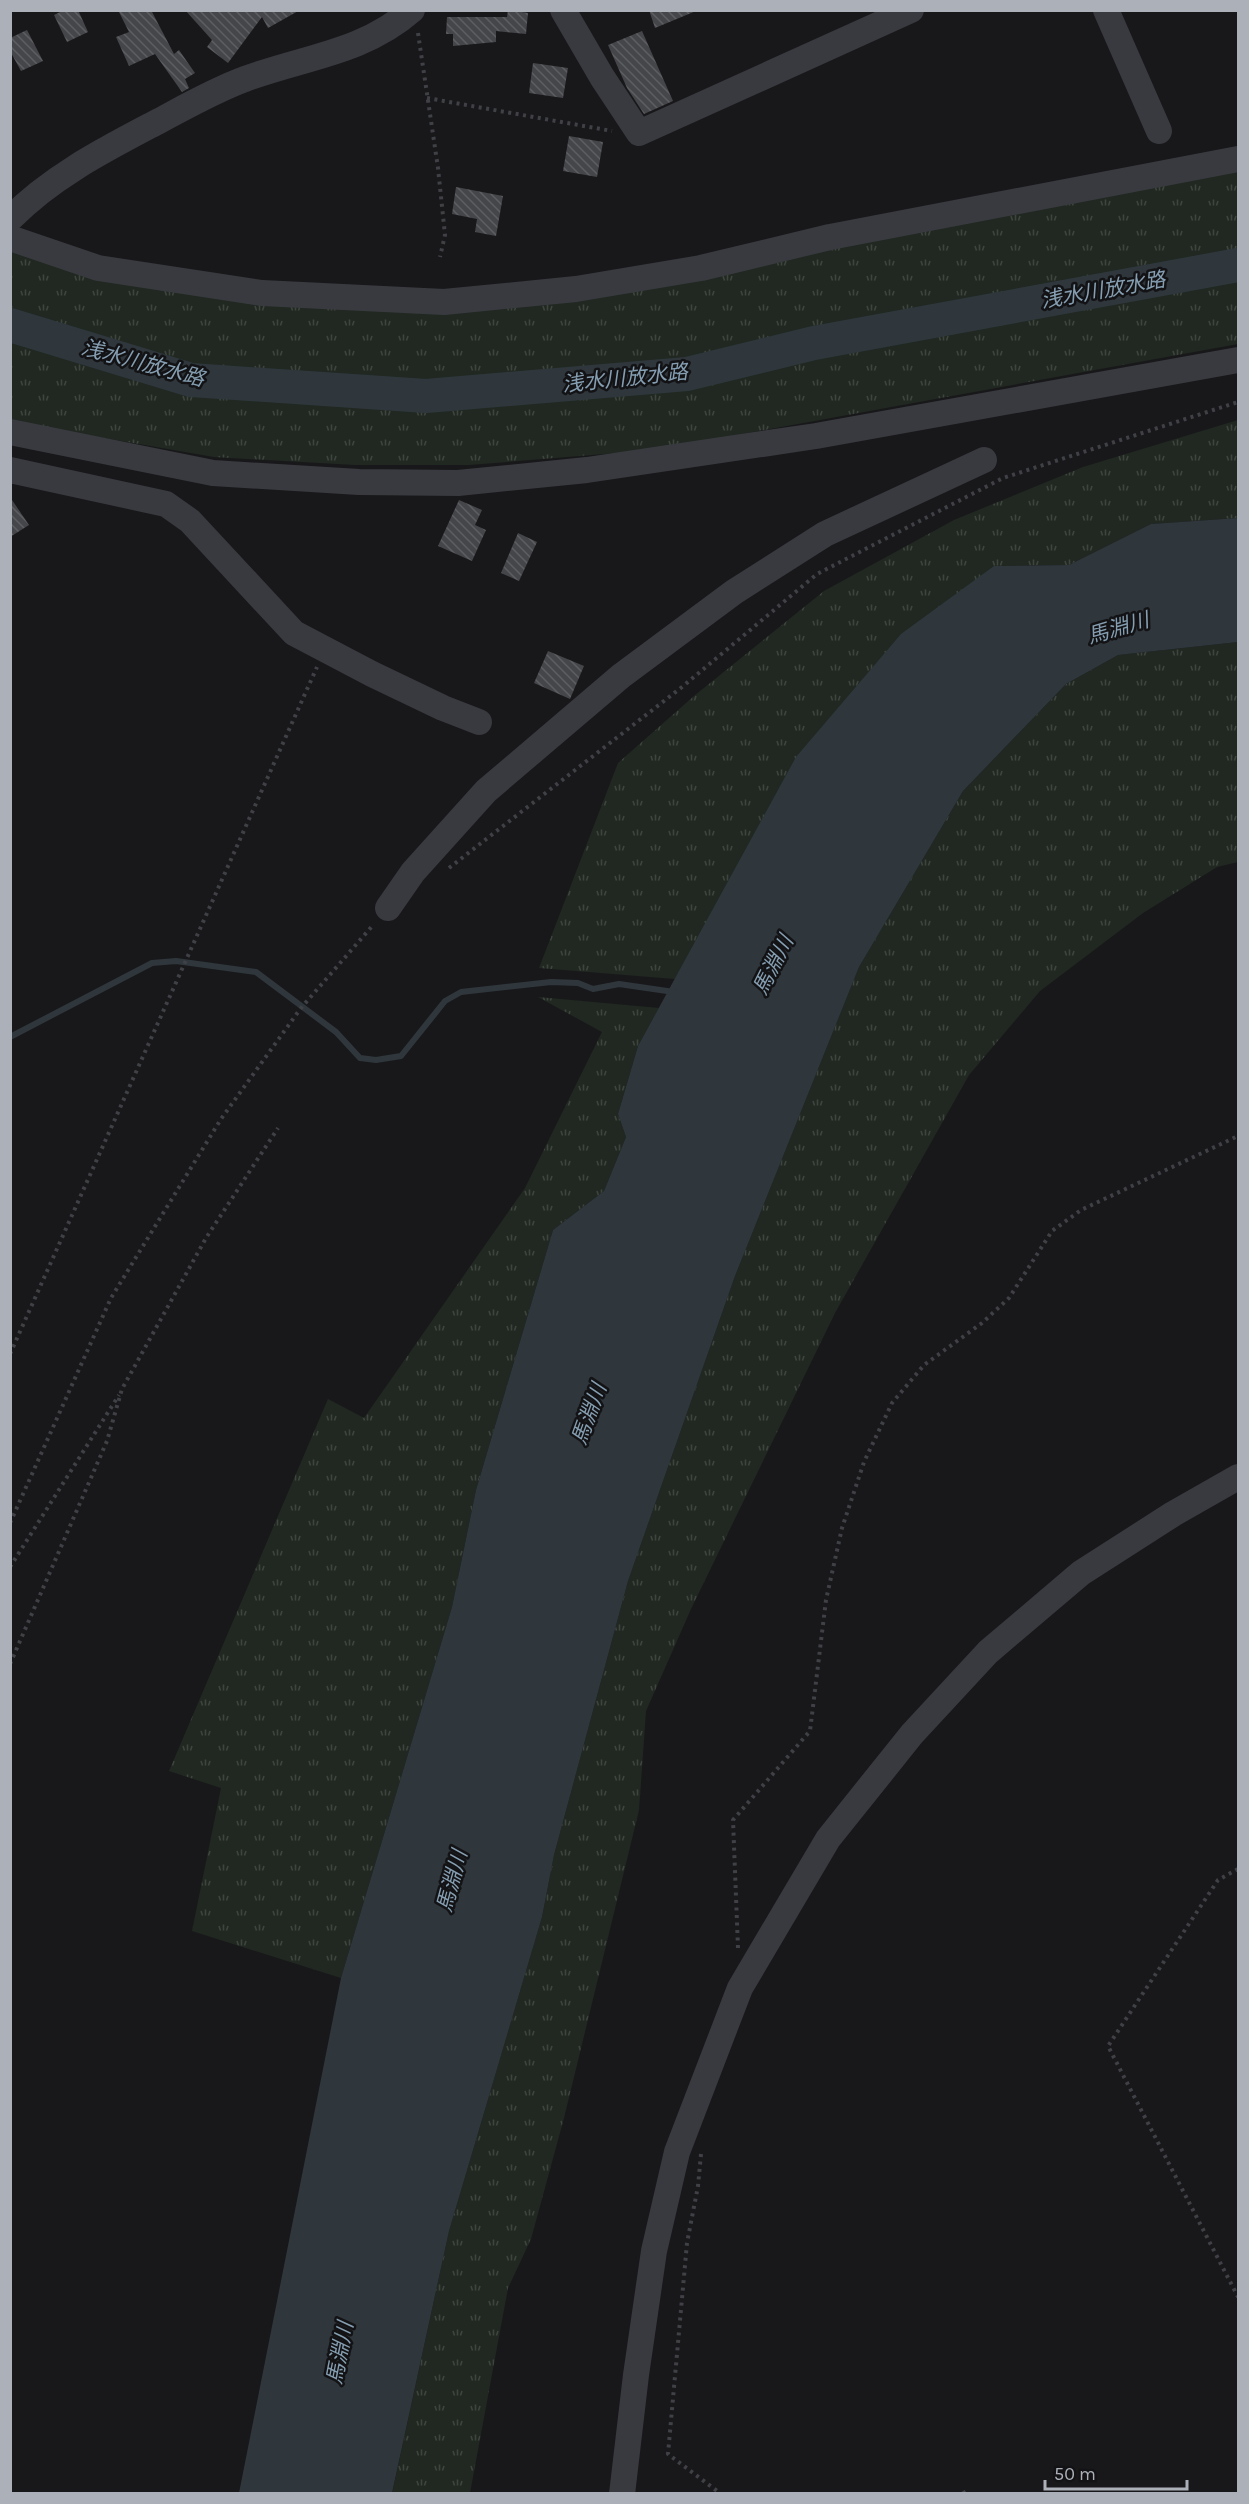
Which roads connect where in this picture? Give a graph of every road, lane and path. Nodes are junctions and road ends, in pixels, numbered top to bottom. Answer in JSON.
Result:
{"nodes":[{"id":1,"x":563,"y":10,"type":"edge"},
{"id":2,"x":911,"y":10,"type":"edge"},
{"id":3,"x":1106,"y":10,"type":"edge"},
{"id":4,"x":411,"y":12,"type":"edge"},
{"id":5,"x":427,"y":98,"type":"junction"},
{"id":6,"x":1159,"y":131,"type":"dead end"},
{"id":7,"x":639,"y":133,"type":"junction"},
{"id":8,"x":1239,"y":159,"type":"edge"},
{"id":9,"x":10,"y":219,"type":"edge"},
{"id":10,"x":10,"y":238,"type":"edge"},
{"id":11,"x":440,"y":257,"type":"dead end"},
{"id":12,"x":1239,"y":360,"type":"edge"},
{"id":13,"x":1239,"y":402,"type":"edge"},
{"id":14,"x":10,"y":432,"type":"edge"},
{"id":15,"x":984,"y":460,"type":"dead end"},
{"id":16,"x":10,"y":470,"type":"edge"},
{"id":17,"x":324,"y":650,"type":"junction"},
{"id":18,"x":479,"y":722,"type":"dead end"},
{"id":19,"x":445,"y":871,"type":"dead end"},
{"id":20,"x":388,"y":908,"type":"joint"},
{"id":21,"x":278,"y":1128,"type":"dead end"},
{"id":22,"x":1239,"y":1136,"type":"edge"},
{"id":23,"x":10,"y":1354,"type":"edge"},
{"id":24,"x":122,"y":1389,"type":"junction"},
{"id":25,"x":1239,"y":1478,"type":"edge"},
{"id":26,"x":10,"y":1523,"type":"edge"},
{"id":27,"x":10,"y":1567,"type":"edge"},
{"id":28,"x":10,"y":1664,"type":"edge"},
{"id":29,"x":1239,"y":1869,"type":"edge"},
{"id":30,"x":738,"y":1954,"type":"dead end"},
{"id":31,"x":702,"y":2142,"type":"dead end"},
{"id":32,"x":1239,"y":2297,"type":"edge"},
{"id":33,"x":622,"y":2493,"type":"edge"},
{"id":34,"x":721,"y":2493,"type":"edge"}],
"edges":[{"from":1,"to":7,"type":"street"},
{"from":2,"to":7,"type":"street"},
{"from":3,"to":6,"type":"street"},
{"from":4,"to":5,"type":"path"},
{"from":4,"to":9,"type":"street"},
{"from":5,"to":7,"type":"path"},
{"from":5,"to":11,"type":"path"},
{"from":8,"to":10,"type":"street"},
{"from":12,"to":14,"type":"street"},
{"from":13,"to":19,"type":"path"},
{"from":15,"to":20,"type":"street"},
{"from":16,"to":17,"type":"street"},
{"from":17,"to":18,"type":"street"},
{"from":17,"to":23,"type":"path"},
{"from":20,"to":26,"type":"path"},
{"from":21,"to":24,"type":"path"},
{"from":22,"to":30,"type":"path"},
{"from":24,"to":27,"type":"path"},
{"from":24,"to":28,"type":"path"},
{"from":25,"to":33,"type":"street"},
{"from":29,"to":32,"type":"path"},
{"from":31,"to":34,"type":"path"}]}
